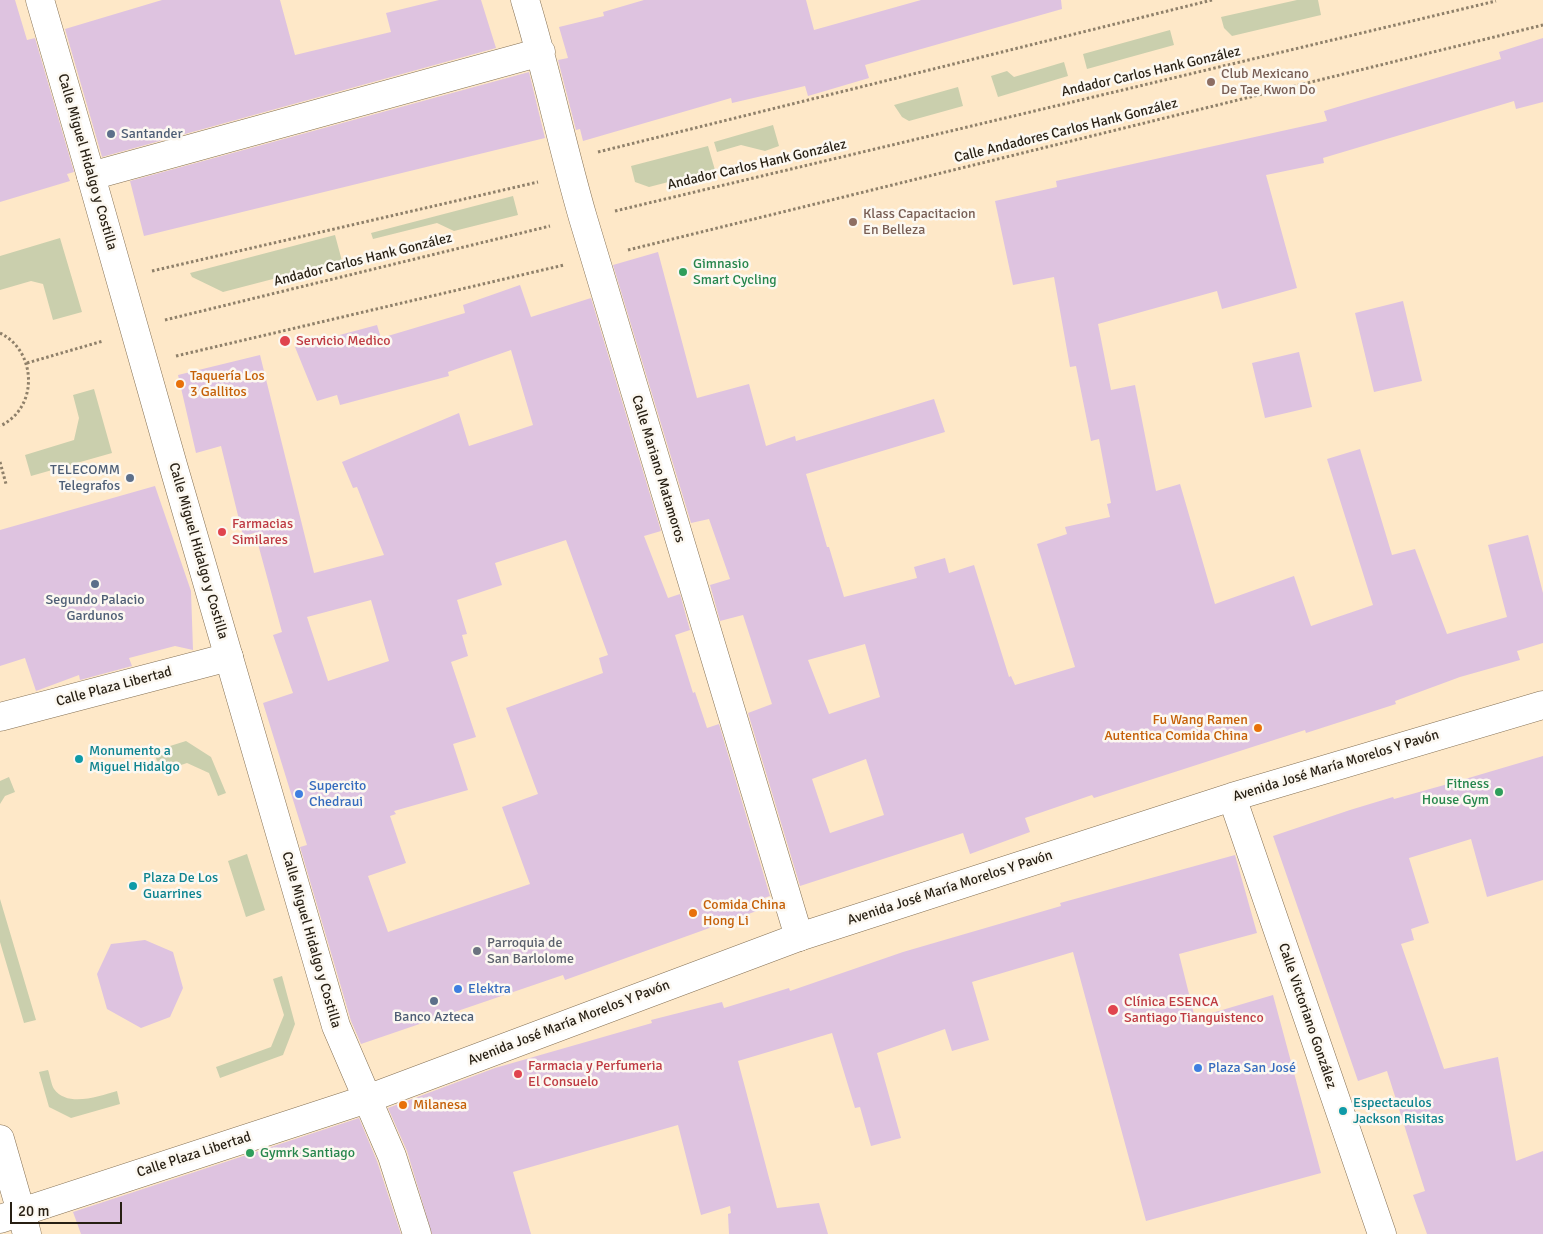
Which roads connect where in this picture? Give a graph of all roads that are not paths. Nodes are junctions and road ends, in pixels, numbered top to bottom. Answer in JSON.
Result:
{"nodes":[{"id":1,"x":40,"y":0,"type":"edge"},
{"id":2,"x":526,"y":0,"type":"edge"},
{"id":3,"x":540,"y":52,"type":"junction"},
{"id":4,"x":91,"y":176,"type":"junction"},
{"id":5,"x":229,"y":656,"type":"junction"},
{"id":6,"x":1543,"y":705,"type":"edge"},
{"id":7,"x":0,"y":717,"type":"edge"},
{"id":8,"x":1232,"y":797,"type":"junction"},
{"id":9,"x":799,"y":937,"type":"junction"},
{"id":10,"x":367,"y":1099,"type":"junction"},
{"id":11,"x":0,"y":1139,"type":"edge"},
{"id":12,"x":16,"y":1221,"type":"edge"},
{"id":13,"x":417,"y":1234,"type":"edge"},
{"id":14,"x":1382,"y":1234,"type":"edge"}],
"edges":[{"from":1,"to":4,"type":"main road","name":"Calle Miguel Hidalgo y Costilla"},
{"from":2,"to":3,"type":"main road","name":"Calle Mariano Matamoros"},
{"from":3,"to":4,"type":"main road"},
{"from":3,"to":9,"type":"main road","name":"Calle Mariano Matamoros"},
{"from":4,"to":5,"type":"main road","name":"Calle Miguel Hidalgo y Costilla"},
{"from":5,"to":7,"type":"main road","name":"Calle Plaza Libertad"},
{"from":5,"to":10,"type":"main road","name":"Calle Miguel Hidalgo y Costilla"},
{"from":6,"to":8,"type":"main road","name":"Avenida José María Morelos Y Pavón"},
{"from":8,"to":9,"type":"main road","name":"Avenida José María Morelos Y Pavón"},
{"from":8,"to":14,"type":"main road","name":"Calle Victoriano González"},
{"from":9,"to":10,"type":"main road","name":"Avenida José María Morelos Y Pavón"},
{"from":10,"to":12,"type":"main road","name":"Calle Plaza Libertad"},
{"from":10,"to":13,"type":"main road","name":"Calle Miguel Hidalgo y Costilla"},
{"from":11,"to":12,"type":"main road"}]}
